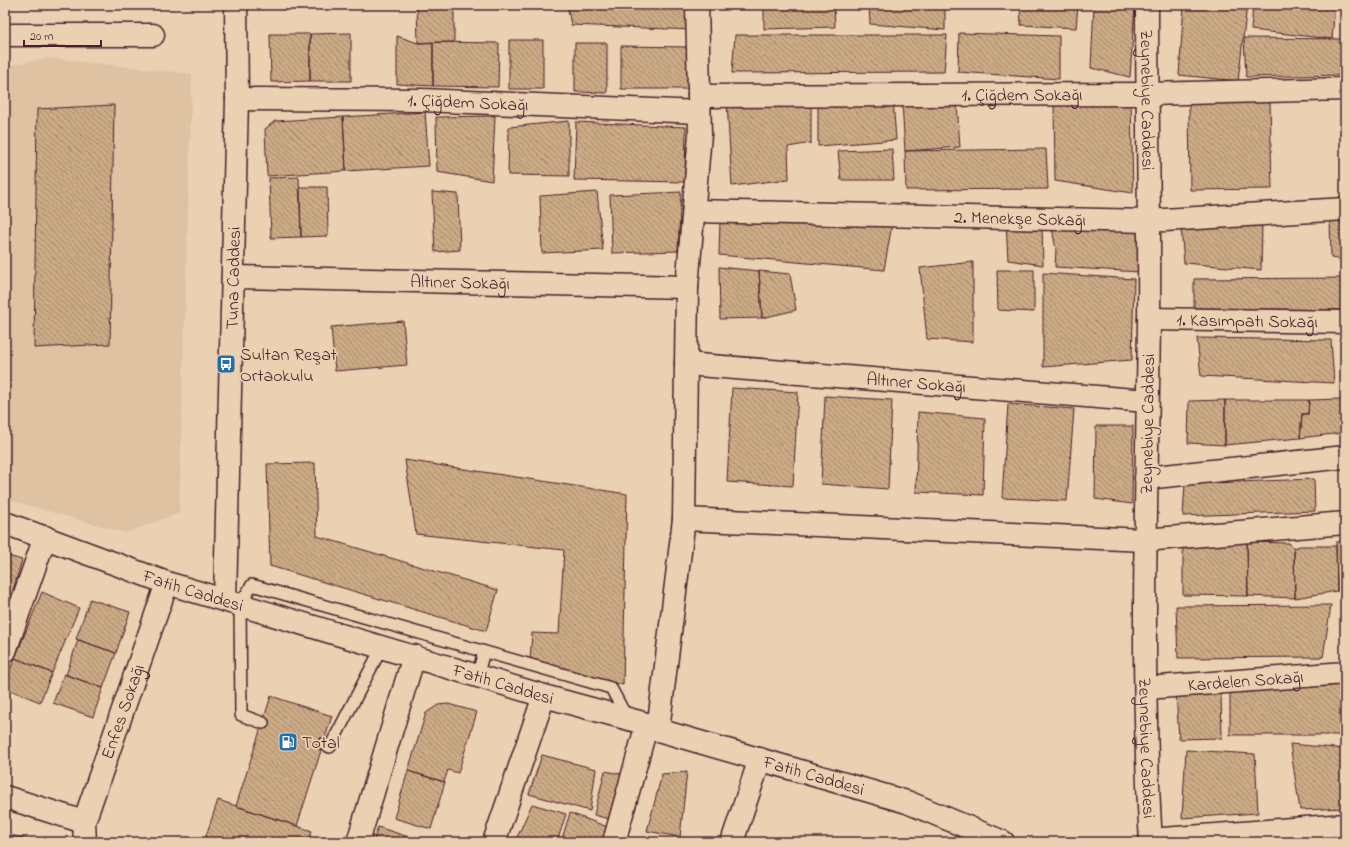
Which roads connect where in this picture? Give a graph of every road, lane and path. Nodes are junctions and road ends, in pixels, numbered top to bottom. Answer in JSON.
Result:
{"nodes":[{"id":1,"x":236,"y":5,"type":"edge"},
{"id":2,"x":697,"y":5,"type":"edge"},
{"id":3,"x":1147,"y":5,"type":"edge"},
{"id":4,"x":5,"y":35,"type":"edge"},
{"id":5,"x":153,"y":36,"type":"dead end"},
{"id":6,"x":1345,"y":89,"type":"edge"},
{"id":7,"x":1147,"y":94,"type":"junction"},
{"id":8,"x":237,"y":99,"type":"junction"},
{"id":9,"x":699,"y":104,"type":"junction"},
{"id":10,"x":1345,"y":209,"type":"edge"},
{"id":11,"x":694,"y":211,"type":"junction"},
{"id":12,"x":1148,"y":221,"type":"junction"},
{"id":13,"x":233,"y":277,"type":"junction"},
{"id":14,"x":687,"y":287,"type":"junction"},
{"id":15,"x":1149,"y":319,"type":"junction"},
{"id":16,"x":1345,"y":322,"type":"edge"},
{"id":17,"x":686,"y":364,"type":"junction"},
{"id":18,"x":1147,"y":401,"type":"junction"},
{"id":19,"x":1345,"y":457,"type":"edge"},
{"id":20,"x":1146,"y":478,"type":"junction"},
{"id":21,"x":684,"y":519,"type":"junction"},
{"id":22,"x":5,"y":523,"type":"edge"},
{"id":23,"x":1345,"y":523,"type":"edge"},
{"id":24,"x":45,"y":537,"type":"junction"},
{"id":25,"x":1145,"y":540,"type":"junction"},
{"id":26,"x":167,"y":582,"type":"junction"},
{"id":27,"x":232,"y":602,"type":"junction"},
{"id":28,"x":382,"y":647,"type":"junction"},
{"id":29,"x":5,"y":651,"type":"edge"},
{"id":30,"x":484,"y":652,"type":"junction"},
{"id":31,"x":414,"y":656,"type":"junction"},
{"id":32,"x":1345,"y":673,"type":"edge"},
{"id":33,"x":477,"y":676,"type":"junction"},
{"id":34,"x":1146,"y":688,"type":"junction"},
{"id":35,"x":544,"y":696,"type":"junction"},
{"id":36,"x":263,"y":723,"type":"dead end"},
{"id":37,"x":644,"y":724,"type":"junction"},
{"id":38,"x":323,"y":744,"type":"dead end"},
{"id":39,"x":760,"y":759,"type":"junction"},
{"id":40,"x":5,"y":797,"type":"edge"},
{"id":41,"x":1345,"y":825,"type":"edge"},
{"id":42,"x":85,"y":832,"type":"edge"},
{"id":43,"x":1151,"y":841,"type":"edge"},
{"id":44,"x":358,"y":842,"type":"edge"},
{"id":45,"x":494,"y":842,"type":"edge"},
{"id":46,"x":614,"y":842,"type":"edge"},
{"id":47,"x":732,"y":842,"type":"edge"},
{"id":48,"x":1002,"y":842,"type":"edge"}],
"edges":[{"from":1,"to":8,"type":"street","name":"Tuna Caddesi"},
{"from":2,"to":9,"type":"street"},
{"from":3,"to":7,"type":"street","name":"Zeynebiye Caddesi"},
{"from":4,"to":5,"type":"street"},
{"from":6,"to":7,"type":"street","name":"1. Çiğdem Sokağı"},
{"from":7,"to":9,"type":"street","name":"1. Çiğdem Sokağı"},
{"from":7,"to":12,"type":"street","name":"Zeynebiye Caddesi"},
{"from":8,"to":9,"type":"street","name":"1. Çiğdem Sokağı"},
{"from":8,"to":13,"type":"street","name":"Tuna Caddesi"},
{"from":9,"to":11,"type":"street"},
{"from":10,"to":12,"type":"street","name":"2. Menekşe Sokağı"},
{"from":11,"to":12,"type":"street","name":"2. Menekşe Sokağı"},
{"from":11,"to":14,"type":"street"},
{"from":12,"to":15,"type":"street","name":"Zeynebiye Caddesi"},
{"from":13,"to":14,"type":"street","name":"Altıner Sokağı"},
{"from":13,"to":27,"type":"street","name":"Tuna Caddesi"},
{"from":14,"to":17,"type":"street"},
{"from":15,"to":16,"type":"street","name":"1. Kasımpatı Sokağı"},
{"from":15,"to":18,"type":"street","name":"Zeynebiye Caddesi"},
{"from":17,"to":18,"type":"street","name":"Altıner Sokağı"},
{"from":17,"to":21,"type":"street"},
{"from":18,"to":20,"type":"street","name":"Zeynebiye Caddesi"},
{"from":19,"to":20,"type":"street"},
{"from":20,"to":25,"type":"street","name":"Zeynebiye Caddesi"},
{"from":21,"to":25,"type":"street"},
{"from":21,"to":37,"type":"street"},
{"from":22,"to":24,"type":"street","name":"Fatih Caddesi"},
{"from":23,"to":25,"type":"street"},
{"from":24,"to":26,"type":"street","name":"Fatih Caddesi"},
{"from":24,"to":29,"type":"street"},
{"from":25,"to":34,"type":"street","name":"Zeynebiye Caddesi"},
{"from":26,"to":27,"type":"street","name":"Fatih Caddesi"},
{"from":26,"to":42,"type":"street","name":"Enfes Sokağı"},
{"from":27,"to":28,"type":"street","name":"Fatih Caddesi"},
{"from":27,"to":30,"type":"lane"},
{"from":27,"to":36,"type":"lane"},
{"from":28,"to":31,"type":"street","name":"Fatih Caddesi"},
{"from":28,"to":38,"type":"lane"},
{"from":30,"to":33,"type":"lane"},
{"from":30,"to":37,"type":"lane"},
{"from":31,"to":33,"type":"street","name":"Fatih Caddesi"},
{"from":31,"to":44,"type":"street"},
{"from":32,"to":34,"type":"street","name":"Kardelen Sokağı"},
{"from":33,"to":35,"type":"street","name":"Fatih Caddesi"},
{"from":34,"to":43,"type":"street","name":"Zeynebiye Caddesi"},
{"from":35,"to":37,"type":"street","name":"Fatih Caddesi"},
{"from":35,"to":45,"type":"street"},
{"from":37,"to":39,"type":"street","name":"Fatih Caddesi"},
{"from":37,"to":46,"type":"street"},
{"from":39,"to":47,"type":"street"},
{"from":39,"to":48,"type":"street","name":"Fatih Caddesi"},
{"from":40,"to":42,"type":"street"},
{"from":41,"to":43,"type":"street"}]}
